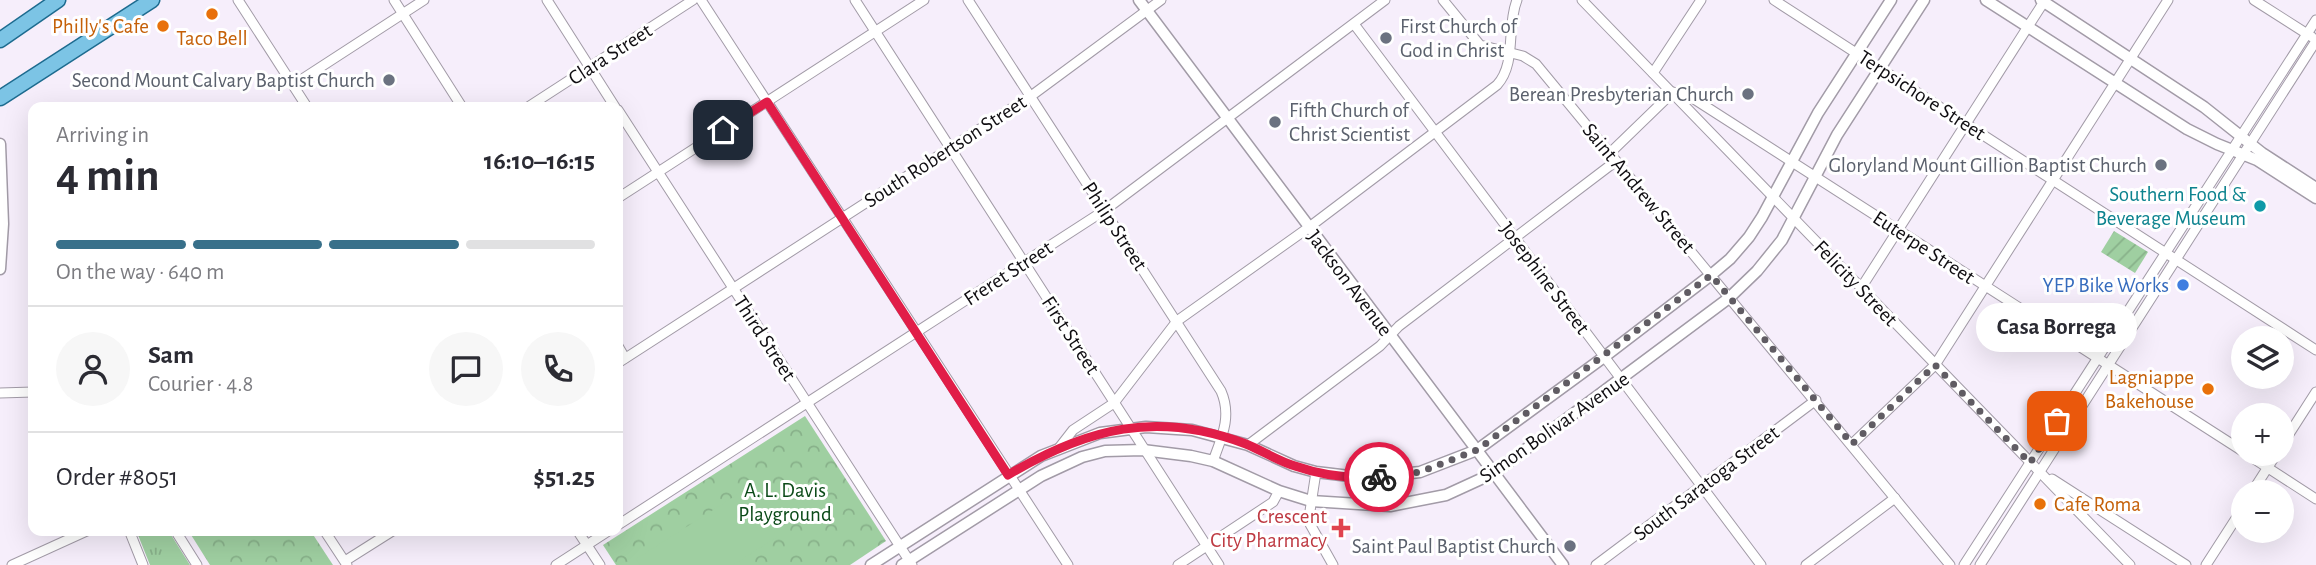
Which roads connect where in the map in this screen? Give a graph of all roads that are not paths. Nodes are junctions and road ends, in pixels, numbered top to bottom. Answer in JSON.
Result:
{"nodes":[{"id":1,"x":58,"y":0,"type":"edge"},
{"id":2,"x":152,"y":0,"type":"edge"},
{"id":3,"x":238,"y":0,"type":"edge"},
{"id":4,"x":394,"y":0,"type":"edge"},
{"id":5,"x":425,"y":0,"type":"edge"},
{"id":6,"x":547,"y":0,"type":"edge"},
{"id":7,"x":693,"y":0,"type":"edge"},
{"id":8,"x":701,"y":0,"type":"edge"},
{"id":9,"x":855,"y":0,"type":"edge"},
{"id":10,"x":924,"y":0,"type":"edge"},
{"id":11,"x":968,"y":0,"type":"edge"},
{"id":12,"x":1139,"y":0,"type":"edge"},
{"id":13,"x":1161,"y":0,"type":"edge"},
{"id":14,"x":1385,"y":0,"type":"edge"},
{"id":15,"x":1443,"y":0,"type":"edge"},
{"id":16,"x":1517,"y":0,"type":"edge"},
{"id":17,"x":1582,"y":0,"type":"edge"},
{"id":18,"x":1701,"y":0,"type":"edge"},
{"id":19,"x":1774,"y":0,"type":"edge"},
{"id":20,"x":1891,"y":0,"type":"edge"},
{"id":21,"x":1924,"y":0,"type":"edge"},
{"id":22,"x":1986,"y":0,"type":"edge"},
{"id":23,"x":2168,"y":0,"type":"edge"},
{"id":24,"x":2254,"y":0,"type":"edge"},
{"id":25,"x":2044,"y":1,"type":"edge"},
{"id":26,"x":1147,"y":11,"type":"junction"},
{"id":27,"x":403,"y":14,"type":"junction"},
{"id":28,"x":2316,"y":20,"type":"edge"},
{"id":29,"x":1354,"y":24,"type":"junction"},
{"id":30,"x":2028,"y":27,"type":"junction"},
{"id":31,"x":875,"y":32,"type":"junction"},
{"id":32,"x":2307,"y":34,"type":"junction"},
{"id":33,"x":0,"y":40,"type":"edge"},
{"id":34,"x":2316,"y":41,"type":"edge"},
{"id":35,"x":1509,"y":53,"type":"junction"},
{"id":36,"x":1856,"y":53,"type":"junction"},
{"id":37,"x":2130,"y":58,"type":"junction"},
{"id":38,"x":590,"y":67,"type":"junction"},
{"id":39,"x":1880,"y":68,"type":"junction"},
{"id":40,"x":1653,"y":73,"type":"junction"},
{"id":41,"x":2115,"y":82,"type":"junction"},
{"id":42,"x":293,"y":85,"type":"junction"},
{"id":43,"x":1673,"y":92,"type":"junction"},
{"id":44,"x":1031,"y":96,"type":"junction"},
{"id":45,"x":0,"y":98,"type":"edge"},
{"id":46,"x":304,"y":102,"type":"edge"},
{"id":47,"x":459,"y":102,"type":"edge"},
{"id":48,"x":536,"y":102,"type":"edge"},
{"id":49,"x":613,"y":102,"type":"edge"},
{"id":50,"x":767,"y":102,"type":"junction"},
{"id":51,"x":623,"y":117,"type":"edge"},
{"id":52,"x":1228,"y":119,"type":"junction"},
{"id":53,"x":1966,"y":124,"type":"junction"},
{"id":54,"x":1434,"y":132,"type":"junction"},
{"id":55,"x":2241,"y":135,"type":"junction"},
{"id":56,"x":0,"y":144,"type":"edge"},
{"id":57,"x":950,"y":147,"type":"junction"},
{"id":58,"x":2248,"y":149,"type":"junction"},
{"id":59,"x":2232,"y":150,"type":"junction"},
{"id":60,"x":1613,"y":157,"type":"junction"},
{"id":61,"x":1791,"y":161,"type":"junction"},
{"id":62,"x":658,"y":172,"type":"junction"},
{"id":63,"x":1815,"y":176,"type":"junction"},
{"id":64,"x":2053,"y":180,"type":"junction"},
{"id":65,"x":2316,"y":188,"type":"edge"},
{"id":66,"x":623,"y":195,"type":"edge"},
{"id":67,"x":1773,"y":196,"type":"junction"},
{"id":68,"x":2316,"y":198,"type":"edge"},
{"id":69,"x":1105,"y":210,"type":"junction"},
{"id":70,"x":842,"y":218,"type":"junction"},
{"id":71,"x":1794,"y":218,"type":"junction"},
{"id":72,"x":1308,"y":228,"type":"junction"},
{"id":73,"x":1899,"y":229,"type":"junction"},
{"id":74,"x":1,"y":234,"type":"edge"},
{"id":75,"x":1515,"y":239,"type":"junction"},
{"id":76,"x":2165,"y":253,"type":"junction"},
{"id":77,"x":2176,"y":260,"type":"junction"},
{"id":78,"x":1024,"y":262,"type":"junction"},
{"id":79,"x":0,"y":264,"type":"edge"},
{"id":80,"x":1711,"y":275,"type":"junction"},
{"id":81,"x":1984,"y":286,"type":"junction"},
{"id":82,"x":733,"y":288,"type":"junction"},
{"id":83,"x":1861,"y":288,"type":"junction"},
{"id":84,"x":1729,"y":298,"type":"junction"},
{"id":85,"x":1177,"y":321,"type":"junction"},
{"id":86,"x":917,"y":332,"type":"junction"},
{"id":87,"x":1389,"y":336,"type":"junction"},
{"id":88,"x":2316,"y":350,"type":"edge"},
{"id":89,"x":1604,"y":357,"type":"junction"},
{"id":90,"x":2097,"y":359,"type":"junction"},
{"id":91,"x":623,"y":360,"type":"edge"},
{"id":92,"x":1935,"y":365,"type":"junction"},
{"id":93,"x":2107,"y":366,"type":"junction"},
{"id":94,"x":1621,"y":380,"type":"junction"},
{"id":95,"x":28,"y":392,"type":"edge"},
{"id":96,"x":2316,"y":392,"type":"edge"},
{"id":97,"x":0,"y":393,"type":"edge"},
{"id":98,"x":1816,"y":400,"type":"junction"},
{"id":99,"x":1114,"y":403,"type":"junction"},
{"id":100,"x":808,"y":404,"type":"junction"},
{"id":101,"x":2294,"y":426,"type":"edge"},
{"id":102,"x":1129,"y":428,"type":"junction"},
{"id":103,"x":1222,"y":436,"type":"junction"},
{"id":104,"x":1852,"y":444,"type":"junction"},
{"id":105,"x":1248,"y":445,"type":"junction"},
{"id":106,"x":2231,"y":445,"type":"edge"},
{"id":107,"x":1059,"y":448,"type":"junction"},
{"id":108,"x":1143,"y":450,"type":"junction"},
{"id":109,"x":1477,"y":450,"type":"junction"},
{"id":110,"x":1213,"y":461,"type":"junction"},
{"id":111,"x":2030,"y":463,"type":"junction"},
{"id":112,"x":2264,"y":466,"type":"edge"},
{"id":113,"x":2267,"y":468,"type":"junction"},
{"id":114,"x":2039,"y":471,"type":"junction"},
{"id":115,"x":1316,"y":472,"type":"junction"},
{"id":116,"x":1494,"y":473,"type":"junction"},
{"id":117,"x":1008,"y":475,"type":"junction"},
{"id":118,"x":2260,"y":480,"type":"edge"},
{"id":119,"x":1702,"y":486,"type":"junction"},
{"id":120,"x":1018,"y":489,"type":"junction"},
{"id":121,"x":1279,"y":491,"type":"junction"},
{"id":122,"x":1895,"y":498,"type":"junction"},
{"id":123,"x":2316,"y":499,"type":"edge"},
{"id":124,"x":1311,"y":501,"type":"junction"},
{"id":125,"x":623,"y":522,"type":"edge"},
{"id":126,"x":2231,"y":526,"type":"edge"},
{"id":127,"x":76,"y":536,"type":"edge"},
{"id":128,"x":131,"y":536,"type":"edge"},
{"id":129,"x":179,"y":536,"type":"edge"},
{"id":130,"x":328,"y":536,"type":"edge"},
{"id":131,"x":385,"y":536,"type":"edge"},
{"id":132,"x":581,"y":536,"type":"edge"},
{"id":133,"x":601,"y":536,"type":"edge"},
{"id":134,"x":587,"y":545,"type":"junction"},
{"id":135,"x":1207,"y":545,"type":"junction"},
{"id":136,"x":900,"y":546,"type":"junction"},
{"id":137,"x":346,"y":563,"type":"edge"},
{"id":138,"x":908,"y":564,"type":"edge"},
{"id":139,"x":12,"y":565,"type":"edge"},
{"id":140,"x":143,"y":565,"type":"edge"},
{"id":141,"x":197,"y":565,"type":"edge"},
{"id":142,"x":556,"y":565,"type":"edge"},
{"id":143,"x":600,"y":565,"type":"edge"},
{"id":144,"x":871,"y":565,"type":"edge"},
{"id":145,"x":1068,"y":565,"type":"edge"},
{"id":146,"x":1178,"y":565,"type":"edge"},
{"id":147,"x":1219,"y":565,"type":"edge"},
{"id":148,"x":1333,"y":565,"type":"edge"},
{"id":149,"x":1563,"y":565,"type":"edge"},
{"id":150,"x":1596,"y":565,"type":"edge"},
{"id":151,"x":1761,"y":565,"type":"edge"},
{"id":152,"x":1806,"y":565,"type":"edge"},
{"id":153,"x":1950,"y":565,"type":"edge"},
{"id":154,"x":1964,"y":565,"type":"edge"},
{"id":155,"x":1980,"y":565,"type":"edge"},
{"id":156,"x":2130,"y":565,"type":"edge"},
{"id":157,"x":2186,"y":565,"type":"edge"},
{"id":158,"x":2206,"y":565,"type":"edge"}],
"edges":[{"from":1,"to":33,"type":"main road"},
{"from":2,"to":45,"type":"main road"},
{"from":3,"to":42,"type":"street"},
{"from":4,"to":27,"type":"street"},
{"from":5,"to":27,"type":"street"},
{"from":6,"to":38,"type":"street","name":"Third Street"},
{"from":7,"to":38,"type":"street","name":"Clara Street"},
{"from":8,"to":50,"type":"street"},
{"from":9,"to":31,"type":"street","name":"First Street"},
{"from":10,"to":31,"type":"street"},
{"from":11,"to":44,"type":"street","name":"Philip Street"},
{"from":12,"to":26,"type":"street","name":"Jackson Avenue"},
{"from":13,"to":26,"type":"street","name":"South Robertson Street"},
{"from":14,"to":29,"type":"street","name":"Freret Street"},
{"from":15,"to":35,"type":"street","name":"Saint Andrew Street"},
{"from":16,"to":35,"type":"street"},
{"from":17,"to":40,"type":"street","name":"Felicity Street"},
{"from":18,"to":40,"type":"street"},
{"from":19,"to":36,"type":"street","name":"Terpsichore Street"},
{"from":20,"to":36,"type":"street","name":"Simon Bolivar Avenue"},
{"from":21,"to":39,"type":"street","name":"Simon Bolivar Avenue"},
{"from":22,"to":30,"type":"street"},
{"from":23,"to":37,"type":"street"},
{"from":24,"to":32,"type":"street"},
{"from":25,"to":30,"type":"street"},
{"from":25,"to":37,"type":"street"},
{"from":26,"to":44,"type":"street","name":"South Robertson Street"},
{"from":26,"to":52,"type":"street","name":"Jackson Avenue"},
{"from":27,"to":42,"type":"street"},
{"from":27,"to":47,"type":"street"},
{"from":28,"to":32,"type":"street"},
{"from":29,"to":52,"type":"street","name":"Freret Street"},
{"from":29,"to":54,"type":"street","name":"Josephine Street"},
{"from":30,"to":41,"type":"street"},
{"from":30,"to":53,"type":"street"},
{"from":31,"to":50,"type":"street"},
{"from":31,"to":57,"type":"street","name":"First Street"},
{"from":32,"to":34,"type":"street"},
{"from":32,"to":55,"type":"street"},
{"from":34,"to":58,"type":"street"},
{"from":35,"to":54,"type":"street"},
{"from":35,"to":60,"type":"street","name":"Saint Andrew Street"},
{"from":36,"to":39,"type":"street","name":"Terpsichore Street"},
{"from":36,"to":61,"type":"street","name":"Simon Bolivar Avenue"},
{"from":37,"to":41,"type":"street"},
{"from":37,"to":55,"type":"street"},
{"from":38,"to":48,"type":"street","name":"Clara Street"},
{"from":38,"to":49,"type":"street","name":"Third Street"},
{"from":39,"to":53,"type":"street","name":"Terpsichore Street"},
{"from":39,"to":63,"type":"street","name":"Simon Bolivar Avenue"},
{"from":40,"to":43,"type":"street","name":"Felicity Street"},
{"from":41,"to":59,"type":"street"},
{"from":41,"to":64,"type":"street"},
{"from":42,"to":46,"type":"street"},
{"from":43,"to":60,"type":"street"},
{"from":43,"to":61,"type":"street","name":"Euterpe Street"},
{"from":43,"to":67,"type":"street","name":"Felicity Street"},
{"from":44,"to":57,"type":"street","name":"South Robertson Street"},
{"from":44,"to":69,"type":"street","name":"Philip Street"},
{"from":50,"to":62,"type":"street"},
{"from":50,"to":70,"type":"street"},
{"from":51,"to":62,"type":"street","name":"Third Street"},
{"from":52,"to":69,"type":"street","name":"Freret Street"},
{"from":52,"to":72,"type":"street","name":"Jackson Avenue"},
{"from":53,"to":64,"type":"street","name":"Terpsichore Street"},
{"from":53,"to":73,"type":"street"},
{"from":54,"to":72,"type":"street"},
{"from":54,"to":75,"type":"street","name":"Josephine Street"},
{"from":55,"to":58,"type":"street"},
{"from":55,"to":59,"type":"street"},
{"from":56,"to":74,"type":"street"},
{"from":57,"to":70,"type":"street","name":"South Robertson Street"},
{"from":57,"to":78,"type":"street","name":"First Street"},
{"from":58,"to":59,"type":"street"},
{"from":58,"to":65,"type":"street"},
{"from":58,"to":68,"type":"street"},
{"from":58,"to":77,"type":"street"},
{"from":59,"to":76,"type":"street"},
{"from":60,"to":75,"type":"street"},
{"from":60,"to":80,"type":"street","name":"Saint Andrew Street"},
{"from":61,"to":63,"type":"street","name":"Euterpe Street"},
{"from":61,"to":67,"type":"street","name":"Simon Bolivar Avenue"},
{"from":62,"to":66,"type":"street"},
{"from":62,"to":82,"type":"street","name":"Third Street"},
{"from":63,"to":71,"type":"street","name":"Simon Bolivar Avenue"},
{"from":63,"to":73,"type":"street","name":"Euterpe Street"},
{"from":64,"to":76,"type":"street","name":"Terpsichore Street"},
{"from":64,"to":81,"type":"street"},
{"from":67,"to":71,"type":"street","name":"Felicity Street"},
{"from":67,"to":80,"type":"street","name":"Simon Bolivar Avenue"},
{"from":69,"to":78,"type":"street","name":"Freret Street"},
{"from":69,"to":85,"type":"street","name":"Philip Street"},
{"from":70,"to":82,"type":"street","name":"South Robertson Street"},
{"from":70,"to":86,"type":"street"},
{"from":71,"to":83,"type":"street","name":"Felicity Street"},
{"from":71,"to":84,"type":"street","name":"Simon Bolivar Avenue"},
{"from":72,"to":85,"type":"street"},
{"from":72,"to":87,"type":"street","name":"Jackson Avenue"},
{"from":73,"to":81,"type":"street","name":"Euterpe Street"},
{"from":73,"to":83,"type":"street"},
{"from":74,"to":79,"type":"street"},
{"from":75,"to":87,"type":"street"},
{"from":75,"to":89,"type":"street","name":"Josephine Street"},
{"from":76,"to":77,"type":"street","name":"Terpsichore Street"},
{"from":76,"to":90,"type":"street"},
{"from":77,"to":88,"type":"street","name":"Terpsichore Street"},
{"from":77,"to":93,"type":"street"},
{"from":78,"to":86,"type":"street","name":"Freret Street"},
{"from":78,"to":99,"type":"street","name":"First Street"},
{"from":80,"to":84,"type":"street","name":"Saint Andrew Street"},
{"from":80,"to":89,"type":"street","name":"Simon Bolivar Avenue"},
{"from":81,"to":90,"type":"street","name":"Euterpe Street"},
{"from":81,"to":92,"type":"street"},
{"from":82,"to":91,"type":"street","name":"South Robertson Street"},
{"from":82,"to":100,"type":"street","name":"Third Street"},
{"from":83,"to":92,"type":"street","name":"Felicity Street"},
{"from":84,"to":94,"type":"street","name":"Simon Bolivar Avenue"},
{"from":84,"to":98,"type":"street","name":"Saint Andrew Street"},
{"from":85,"to":99,"type":"street"},
{"from":85,"to":103,"type":"street","name":"Philip Street"},
{"from":86,"to":100,"type":"street","name":"Freret Street"},
{"from":86,"to":117,"type":"street"},
{"from":87,"to":105,"type":"street"},
{"from":87,"to":109,"type":"street","name":"Jackson Avenue"},
{"from":89,"to":94,"type":"street","name":"Josephine Street"},
{"from":89,"to":109,"type":"street","name":"Simon Bolivar Avenue"},
{"from":90,"to":93,"type":"street","name":"Euterpe Street"},
{"from":90,"to":111,"type":"street"},
{"from":92,"to":104,"type":"street"},
{"from":92,"to":111,"type":"street","name":"Felicity Street"},
{"from":93,"to":106,"type":"street","name":"Euterpe Street"},
{"from":93,"to":114,"type":"street"},
{"from":94,"to":116,"type":"street","name":"Simon Bolivar Avenue"},
{"from":94,"to":119,"type":"street","name":"Josephine Street"},
{"from":95,"to":97,"type":"street"},
{"from":96,"to":101,"type":"street"},
{"from":98,"to":104,"type":"street","name":"Saint Andrew Street"},
{"from":98,"to":119,"type":"street","name":"South Saratoga Street"},
{"from":99,"to":102,"type":"street","name":"First Street"},
{"from":99,"to":107,"type":"street"},
{"from":100,"to":125,"type":"street","name":"Freret Street"},
{"from":100,"to":136,"type":"street","name":"Third Street"},
{"from":102,"to":103,"type":"street","name":"Simon Bolivar Avenue"},
{"from":102,"to":107,"type":"street","name":"Simon Bolivar Avenue"},
{"from":102,"to":108,"type":"street","name":"First Street"},
{"from":103,"to":105,"type":"street","name":"Simon Bolivar Avenue"},
{"from":103,"to":110,"type":"street","name":"Philip Street"},
{"from":104,"to":122,"type":"street","name":"Saint Andrew Street"},
{"from":105,"to":115,"type":"street","name":"Simon Bolivar Avenue"},
{"from":107,"to":117,"type":"street","name":"Simon Bolivar Avenue"},
{"from":108,"to":110,"type":"street","name":"Simon Bolivar Avenue"},
{"from":108,"to":120,"type":"street","name":"Simon Bolivar Avenue"},
{"from":108,"to":135,"type":"street","name":"First Street"},
{"from":109,"to":115,"type":"street","name":"Simon Bolivar Avenue"},
{"from":109,"to":116,"type":"street","name":"Jackson Avenue"},
{"from":110,"to":121,"type":"street","name":"Simon Bolivar Avenue"},
{"from":111,"to":114,"type":"street","name":"Felicity Street"},
{"from":111,"to":154,"type":"street"},
{"from":112,"to":113,"type":"street","name":"Euterpe Street"},
{"from":113,"to":118,"type":"street"},
{"from":113,"to":123,"type":"street","name":"Euterpe Street"},
{"from":114,"to":155,"type":"street"},
{"from":114,"to":156,"type":"street","name":"Felicity Street"},
{"from":114,"to":157,"type":"street"},
{"from":115,"to":124,"type":"street"},
{"from":116,"to":124,"type":"street","name":"Simon Bolivar Avenue"},
{"from":116,"to":149,"type":"street","name":"Jackson Avenue"},
{"from":117,"to":120,"type":"street"},
{"from":117,"to":136,"type":"street","name":"Simon Bolivar Avenue"},
{"from":119,"to":150,"type":"street","name":"South Saratoga Street"},
{"from":119,"to":151,"type":"street","name":"Josephine Street"},
{"from":120,"to":138,"type":"street","name":"Simon Bolivar Avenue"},
{"from":120,"to":145,"type":"street"},
{"from":121,"to":124,"type":"street","name":"Simon Bolivar Avenue"},
{"from":121,"to":135,"type":"street"},
{"from":122,"to":152,"type":"street"},
{"from":122,"to":153,"type":"street","name":"Saint Andrew Street"},
{"from":124,"to":148,"type":"street"},
{"from":126,"to":158,"type":"street"},
{"from":127,"to":139,"type":"street"},
{"from":128,"to":140,"type":"street"},
{"from":129,"to":141,"type":"street"},
{"from":130,"to":137,"type":"street"},
{"from":131,"to":137,"type":"street"},
{"from":132,"to":134,"type":"street"},
{"from":133,"to":134,"type":"street"},
{"from":134,"to":142,"type":"street"},
{"from":134,"to":143,"type":"street"},
{"from":135,"to":146,"type":"street"},
{"from":135,"to":147,"type":"street","name":"First Street"},
{"from":136,"to":138,"type":"street","name":"Third Street"},
{"from":136,"to":144,"type":"street","name":"Simon Bolivar Avenue"}]}
